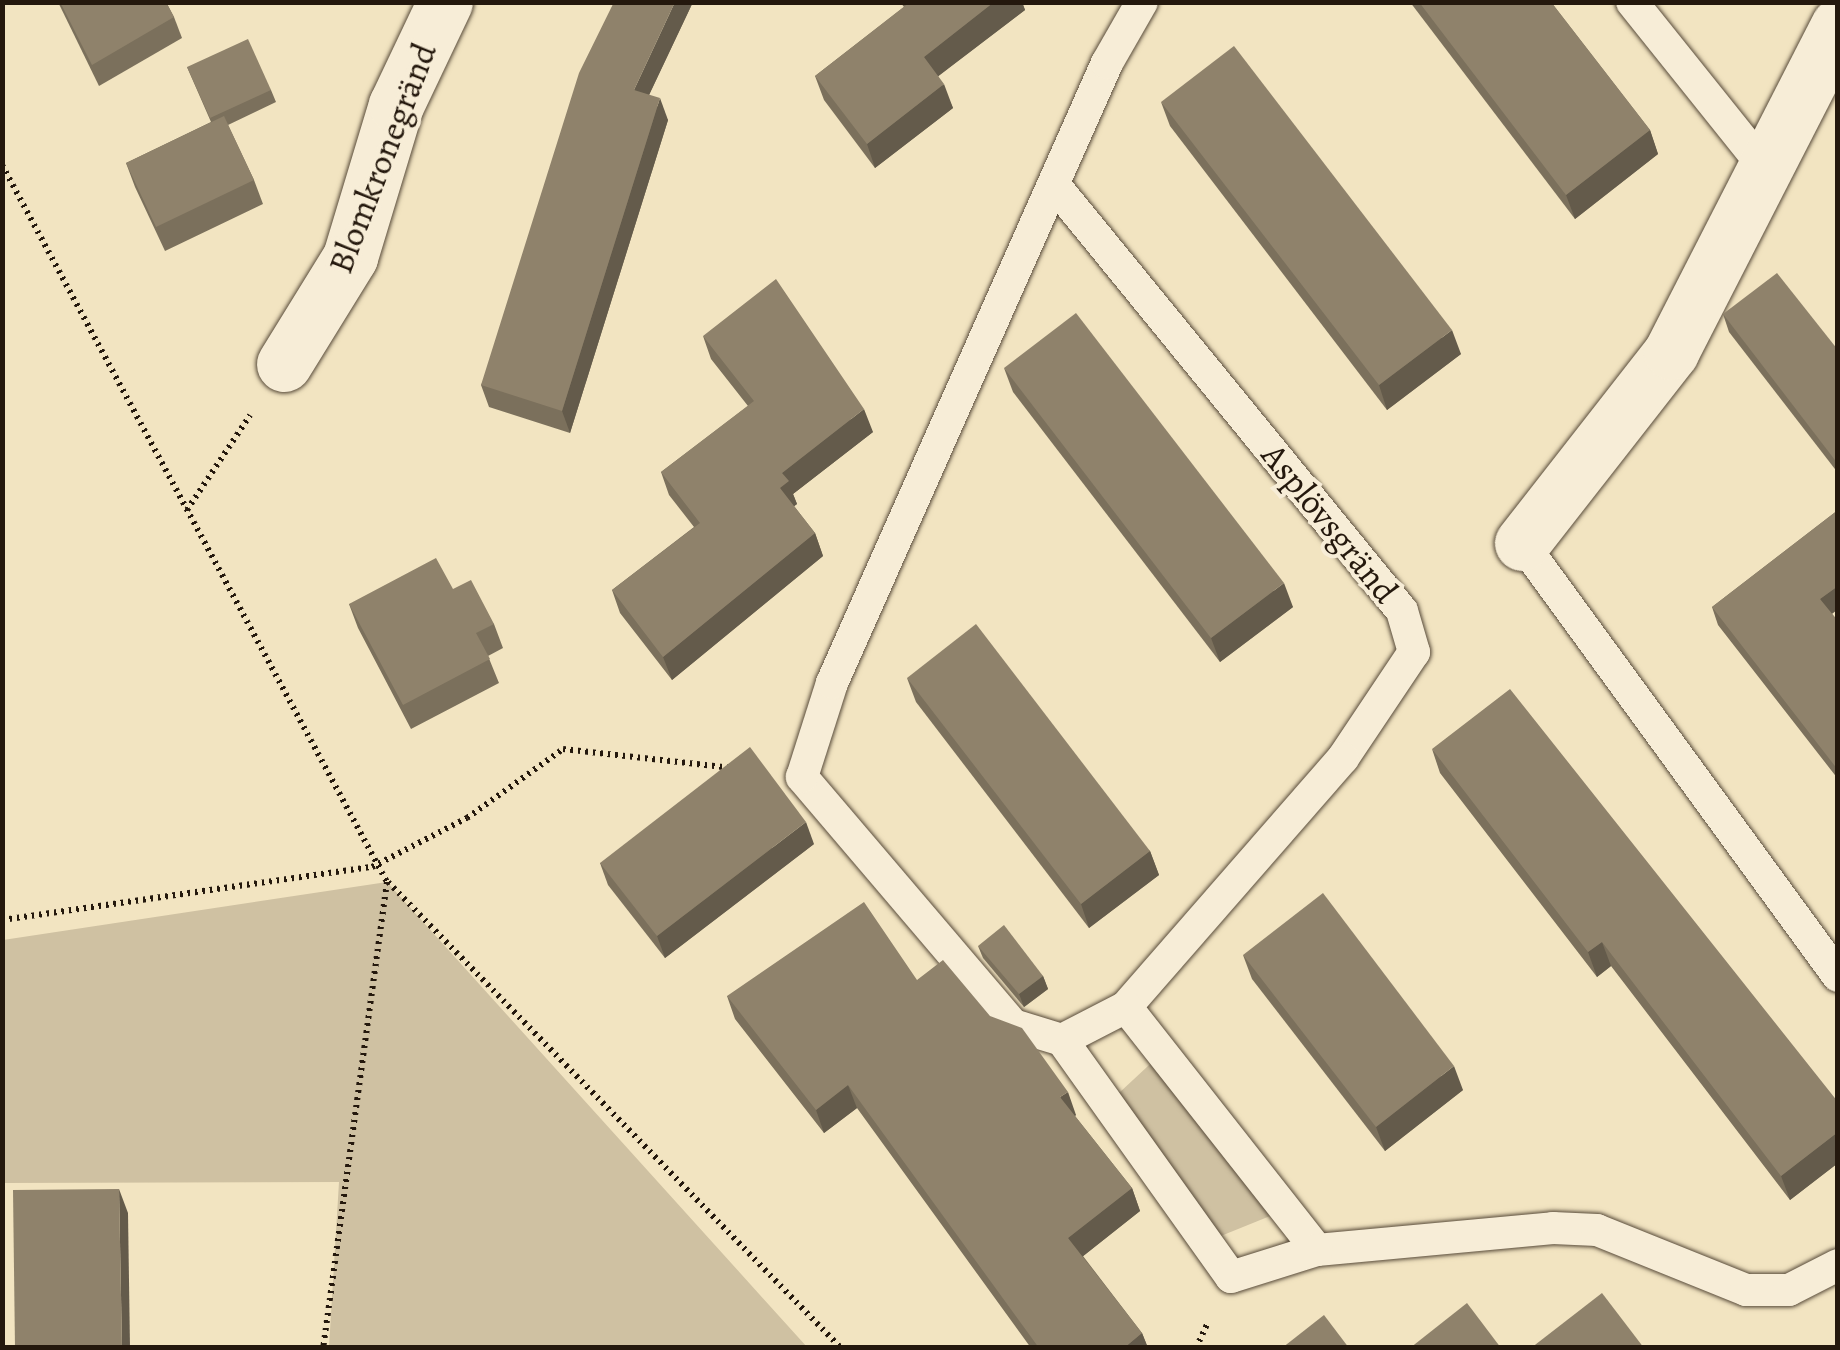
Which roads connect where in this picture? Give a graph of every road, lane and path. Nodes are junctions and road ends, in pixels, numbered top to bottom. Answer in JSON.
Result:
{"nodes":[{"id":1,"x":445,"y":2,"type":"edge"},
{"id":2,"x":1142,"y":2,"type":"edge"},
{"id":3,"x":1632,"y":2,"type":"edge"},
{"id":4,"x":1838,"y":26,"type":"edge"},
{"id":5,"x":2,"y":165,"type":"edge"},
{"id":6,"x":1765,"y":168,"type":"junction"},
{"id":7,"x":1056,"y":187,"type":"junction"},
{"id":8,"x":284,"y":364,"type":"joint"},
{"id":9,"x":187,"y":510,"type":"junction"},
{"id":10,"x":1522,"y":543,"type":"joint"},
{"id":11,"x":802,"y":777,"type":"junction"},
{"id":12,"x":372,"y":867,"type":"junction"},
{"id":13,"x":387,"y":882,"type":"junction"},
{"id":14,"x":2,"y":920,"type":"edge"},
{"id":15,"x":1838,"y":976,"type":"edge"},
{"id":16,"x":1126,"y":1007,"type":"junction"},
{"id":17,"x":1062,"y":1040,"type":"junction"},
{"id":18,"x":1317,"y":1250,"type":"junction"},
{"id":19,"x":1838,"y":1265,"type":"edge"},
{"id":20,"x":322,"y":1348,"type":"edge"},
{"id":21,"x":841,"y":1348,"type":"edge"}],
"edges":[{"from":1,"to":8,"type":"street","name":"Blomkronegränd"},
{"from":2,"to":7,"type":"lane"},
{"from":3,"to":6,"type":"lane"},
{"from":4,"to":6,"type":"street"},
{"from":5,"to":9,"type":"path"},
{"from":6,"to":10,"type":"street"},
{"from":7,"to":11,"type":"lane"},
{"from":7,"to":16,"type":"lane","name":"Asplövsgränd"},
{"from":8,"to":9,"type":"path"},
{"from":9,"to":12,"type":"path"},
{"from":10,"to":15,"type":"lane"},
{"from":11,"to":12,"type":"path"},
{"from":11,"to":17,"type":"lane"},
{"from":12,"to":13,"type":"path"},
{"from":12,"to":14,"type":"path"},
{"from":13,"to":20,"type":"path"},
{"from":13,"to":21,"type":"path"},
{"from":16,"to":17,"type":"lane","name":"Asplövsgränd"},
{"from":16,"to":18,"type":"lane"},
{"from":17,"to":18,"type":"lane"},
{"from":18,"to":19,"type":"lane"}]}
